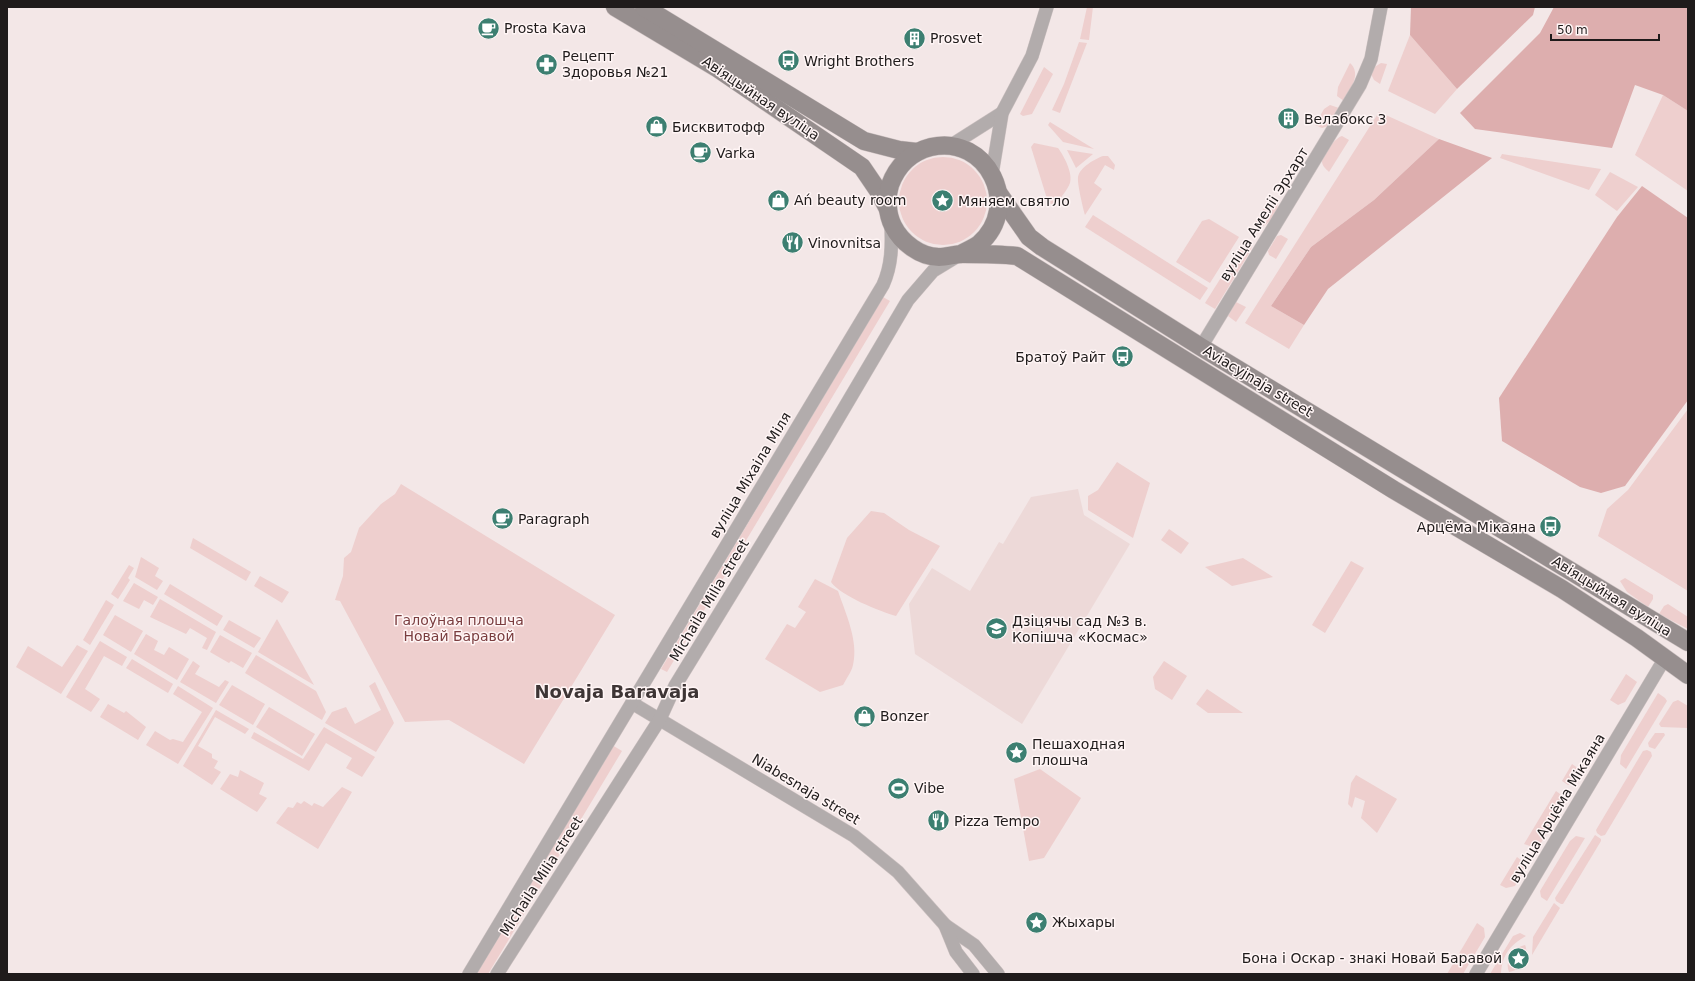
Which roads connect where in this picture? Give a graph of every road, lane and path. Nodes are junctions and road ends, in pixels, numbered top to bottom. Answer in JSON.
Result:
{"nodes":[{"id":1,"x":615,"y":7,"type":"edge"},
{"id":2,"x":644,"y":7,"type":"edge"},
{"id":3,"x":1047,"y":7,"type":"edge"},
{"id":4,"x":1381,"y":7,"type":"edge"},
{"id":5,"x":1002,"y":113,"type":"junction"},
{"id":6,"x":950,"y":146,"type":"junction"},
{"id":7,"x":917,"y":152,"type":"junction"},
{"id":8,"x":992,"y":174,"type":"junction"},
{"id":9,"x":998,"y":193,"type":"junction"},
{"id":10,"x":890,"y":216,"type":"junction"},
{"id":11,"x":961,"y":254,"type":"junction"},
{"id":12,"x":1201,"y":346,"type":"junction"},
{"id":13,"x":1683,"y":639,"type":"edge"},
{"id":14,"x":1665,"y":658,"type":"junction"},
{"id":15,"x":1688,"y":675,"type":"edge"},
{"id":16,"x":632,"y":703,"type":"junction"},
{"id":17,"x":660,"y":719,"type":"junction"},
{"id":18,"x":945,"y":925,"type":"junction"},
{"id":19,"x":469,"y":974,"type":"edge"},
{"id":20,"x":497,"y":974,"type":"edge"},
{"id":21,"x":973,"y":974,"type":"edge"},
{"id":22,"x":998,"y":974,"type":"edge"},
{"id":23,"x":1476,"y":974,"type":"edge"}],
"edges":[{"from":1,"to":10,"type":"main road","name":"Авіяцыйная вуліца"},
{"from":2,"to":7,"type":"main road","name":"Авіяцыйная вуліца"},
{"from":3,"to":5,"type":"street"},
{"from":4,"to":12,"type":"street","name":"вуліца Амеліі Эрхарт"},
{"from":5,"to":6,"type":"street"},
{"from":5,"to":8,"type":"street"},
{"from":6,"to":7,"type":"main road"},
{"from":6,"to":8,"type":"main road"},
{"from":7,"to":10,"type":"main road"},
{"from":8,"to":9,"type":"main road"},
{"from":9,"to":11,"type":"main road"},
{"from":9,"to":12,"type":"main road","name":"Aviacyjnaja street"},
{"from":10,"to":11,"type":"main road"},
{"from":10,"to":16,"type":"street","name":"вуліца Міхаіла Міля"},
{"from":11,"to":14,"type":"main road","name":"Авіяцыйная вуліца"},
{"from":11,"to":17,"type":"street","name":"Michaila Milia street"},
{"from":12,"to":13,"type":"main road","name":"Авіяцыйная вуліца"},
{"from":13,"to":14,"type":"main road"},
{"from":14,"to":15,"type":"main road","name":"Авіяцыйная вуліца"},
{"from":14,"to":23,"type":"street","name":"вуліца Арцёма Мікаяна"},
{"from":16,"to":17,"type":"street","name":"Niabesnaja street"},
{"from":16,"to":19,"type":"street","name":"вуліца Міхаіла Міля"},
{"from":17,"to":18,"type":"street","name":"Niabesnaja street"},
{"from":17,"to":20,"type":"street","name":"Michaila Milia street"},
{"from":18,"to":21,"type":"street","name":"Niabesnaja street"},
{"from":18,"to":22,"type":"street","name":"Niabesnaja street"}]}
